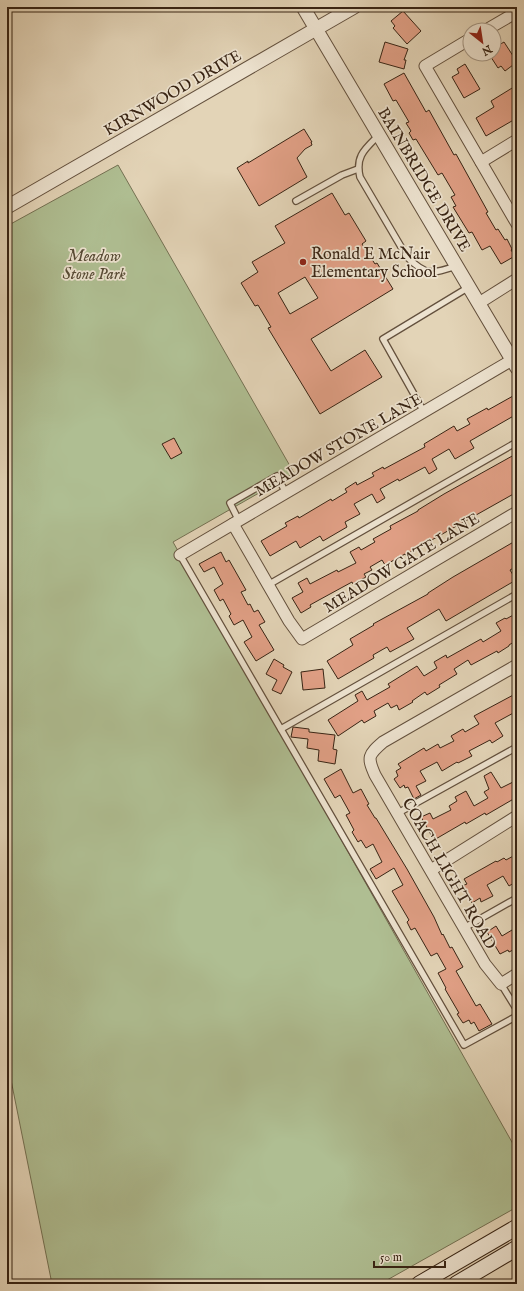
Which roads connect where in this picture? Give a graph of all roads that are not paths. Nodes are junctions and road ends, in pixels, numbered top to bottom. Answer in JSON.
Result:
{"nodes":[{"id":1,"x":303,"y":7,"type":"edge"},
{"id":2,"x":354,"y":7,"type":"edge"},
{"id":3,"x":517,"y":12,"type":"edge"},
{"id":4,"x":500,"y":22,"type":"edge"},
{"id":5,"x":316,"y":29,"type":"junction"},
{"id":6,"x":462,"y":44,"type":"edge"},
{"id":7,"x":379,"y":134,"type":"junction"},
{"id":8,"x":517,"y":140,"type":"edge"},
{"id":9,"x":481,"y":162,"type":"junction"},
{"id":10,"x":358,"y":169,"type":"junction"},
{"id":11,"x":296,"y":201,"type":"dead end"},
{"id":12,"x":7,"y":207,"type":"edge"},
{"id":13,"x":517,"y":224,"type":"edge"},
{"id":14,"x":456,"y":266,"type":"junction"},
{"id":15,"x":517,"y":279,"type":"edge"},
{"id":16,"x":469,"y":287,"type":"junction"},
{"id":17,"x":479,"y":304,"type":"junction"},
{"id":18,"x":515,"y":364,"type":"edge"},
{"id":19,"x":424,"y":412,"type":"junction"},
{"id":20,"x":517,"y":442,"type":"edge"},
{"id":21,"x":286,"y":493,"type":"junction"},
{"id":22,"x":517,"y":512,"type":"edge"},
{"id":23,"x":236,"y":522,"type":"junction"},
{"id":24,"x":180,"y":555,"type":"joint"},
{"id":25,"x":268,"y":585,"type":"junction"},
{"id":26,"x":517,"y":594,"type":"edge"},
{"id":27,"x":517,"y":665,"type":"edge"},
{"id":28,"x":281,"y":729,"type":"junction"},
{"id":29,"x":517,"y":746,"type":"edge"},
{"id":30,"x":398,"y":813,"type":"junction"},
{"id":31,"x":517,"y":816,"type":"edge"},
{"id":32,"x":431,"y":870,"type":"junction"},
{"id":33,"x":517,"y":898,"type":"edge"},
{"id":34,"x":464,"y":928,"type":"junction"},
{"id":35,"x":517,"y":974,"type":"edge"},
{"id":36,"x":501,"y":984,"type":"junction"},
{"id":37,"x":517,"y":1010,"type":"edge"},
{"id":38,"x":517,"y":1016,"type":"edge"},
{"id":39,"x":517,"y":1227,"type":"edge"},
{"id":40,"x":517,"y":1248,"type":"edge"},
{"id":41,"x":419,"y":1284,"type":"edge"},
{"id":42,"x":456,"y":1284,"type":"edge"}],
"edges":[{"from":1,"to":5,"type":"street","name":"BAINBRIDGE DRIVE"},
{"from":2,"to":5,"type":"street","name":"KIRNWOOD DRIVE"},
{"from":3,"to":4,"type":"street"},
{"from":5,"to":7,"type":"street","name":"BAINBRIDGE DRIVE"},
{"from":5,"to":12,"type":"street","name":"KIRNWOOD DRIVE"},
{"from":6,"to":9,"type":"street"},
{"from":7,"to":10,"type":"lane"},
{"from":7,"to":14,"type":"street","name":"BAINBRIDGE DRIVE"},
{"from":8,"to":9,"type":"street"},
{"from":9,"to":13,"type":"street"},
{"from":10,"to":11,"type":"lane"},
{"from":10,"to":14,"type":"lane"},
{"from":14,"to":16,"type":"street","name":"BAINBRIDGE DRIVE"},
{"from":15,"to":17,"type":"street"},
{"from":16,"to":17,"type":"street","name":"BAINBRIDGE DRIVE"},
{"from":16,"to":19,"type":"lane"},
{"from":17,"to":18,"type":"street","name":"BAINBRIDGE DRIVE"},
{"from":18,"to":19,"type":"street","name":"MEADOW STONE LANE"},
{"from":19,"to":21,"type":"street","name":"MEADOW STONE LANE"},
{"from":20,"to":25,"type":"lane"},
{"from":21,"to":23,"type":"street","name":"MEADOW STONE LANE"},
{"from":21,"to":23,"type":"lane"},
{"from":22,"to":25,"type":"street","name":"MEADOW GATE LANE"},
{"from":23,"to":24,"type":"street","name":"MEADOW STONE LANE"},
{"from":23,"to":25,"type":"street"},
{"from":24,"to":28,"type":"lane"},
{"from":26,"to":28,"type":"lane"},
{"from":27,"to":30,"type":"street","name":"COACH LIGHT ROAD"},
{"from":28,"to":38,"type":"lane"},
{"from":29,"to":30,"type":"lane"},
{"from":30,"to":32,"type":"street","name":"COACH LIGHT ROAD"},
{"from":31,"to":32,"type":"street"},
{"from":32,"to":34,"type":"street","name":"COACH LIGHT ROAD"},
{"from":33,"to":34,"type":"lane"},
{"from":34,"to":36,"type":"street","name":"COACH LIGHT ROAD"},
{"from":35,"to":36,"type":"street"},
{"from":36,"to":37,"type":"lane"},
{"from":39,"to":41,"type":"main road"},
{"from":40,"to":42,"type":"main road"}]}
